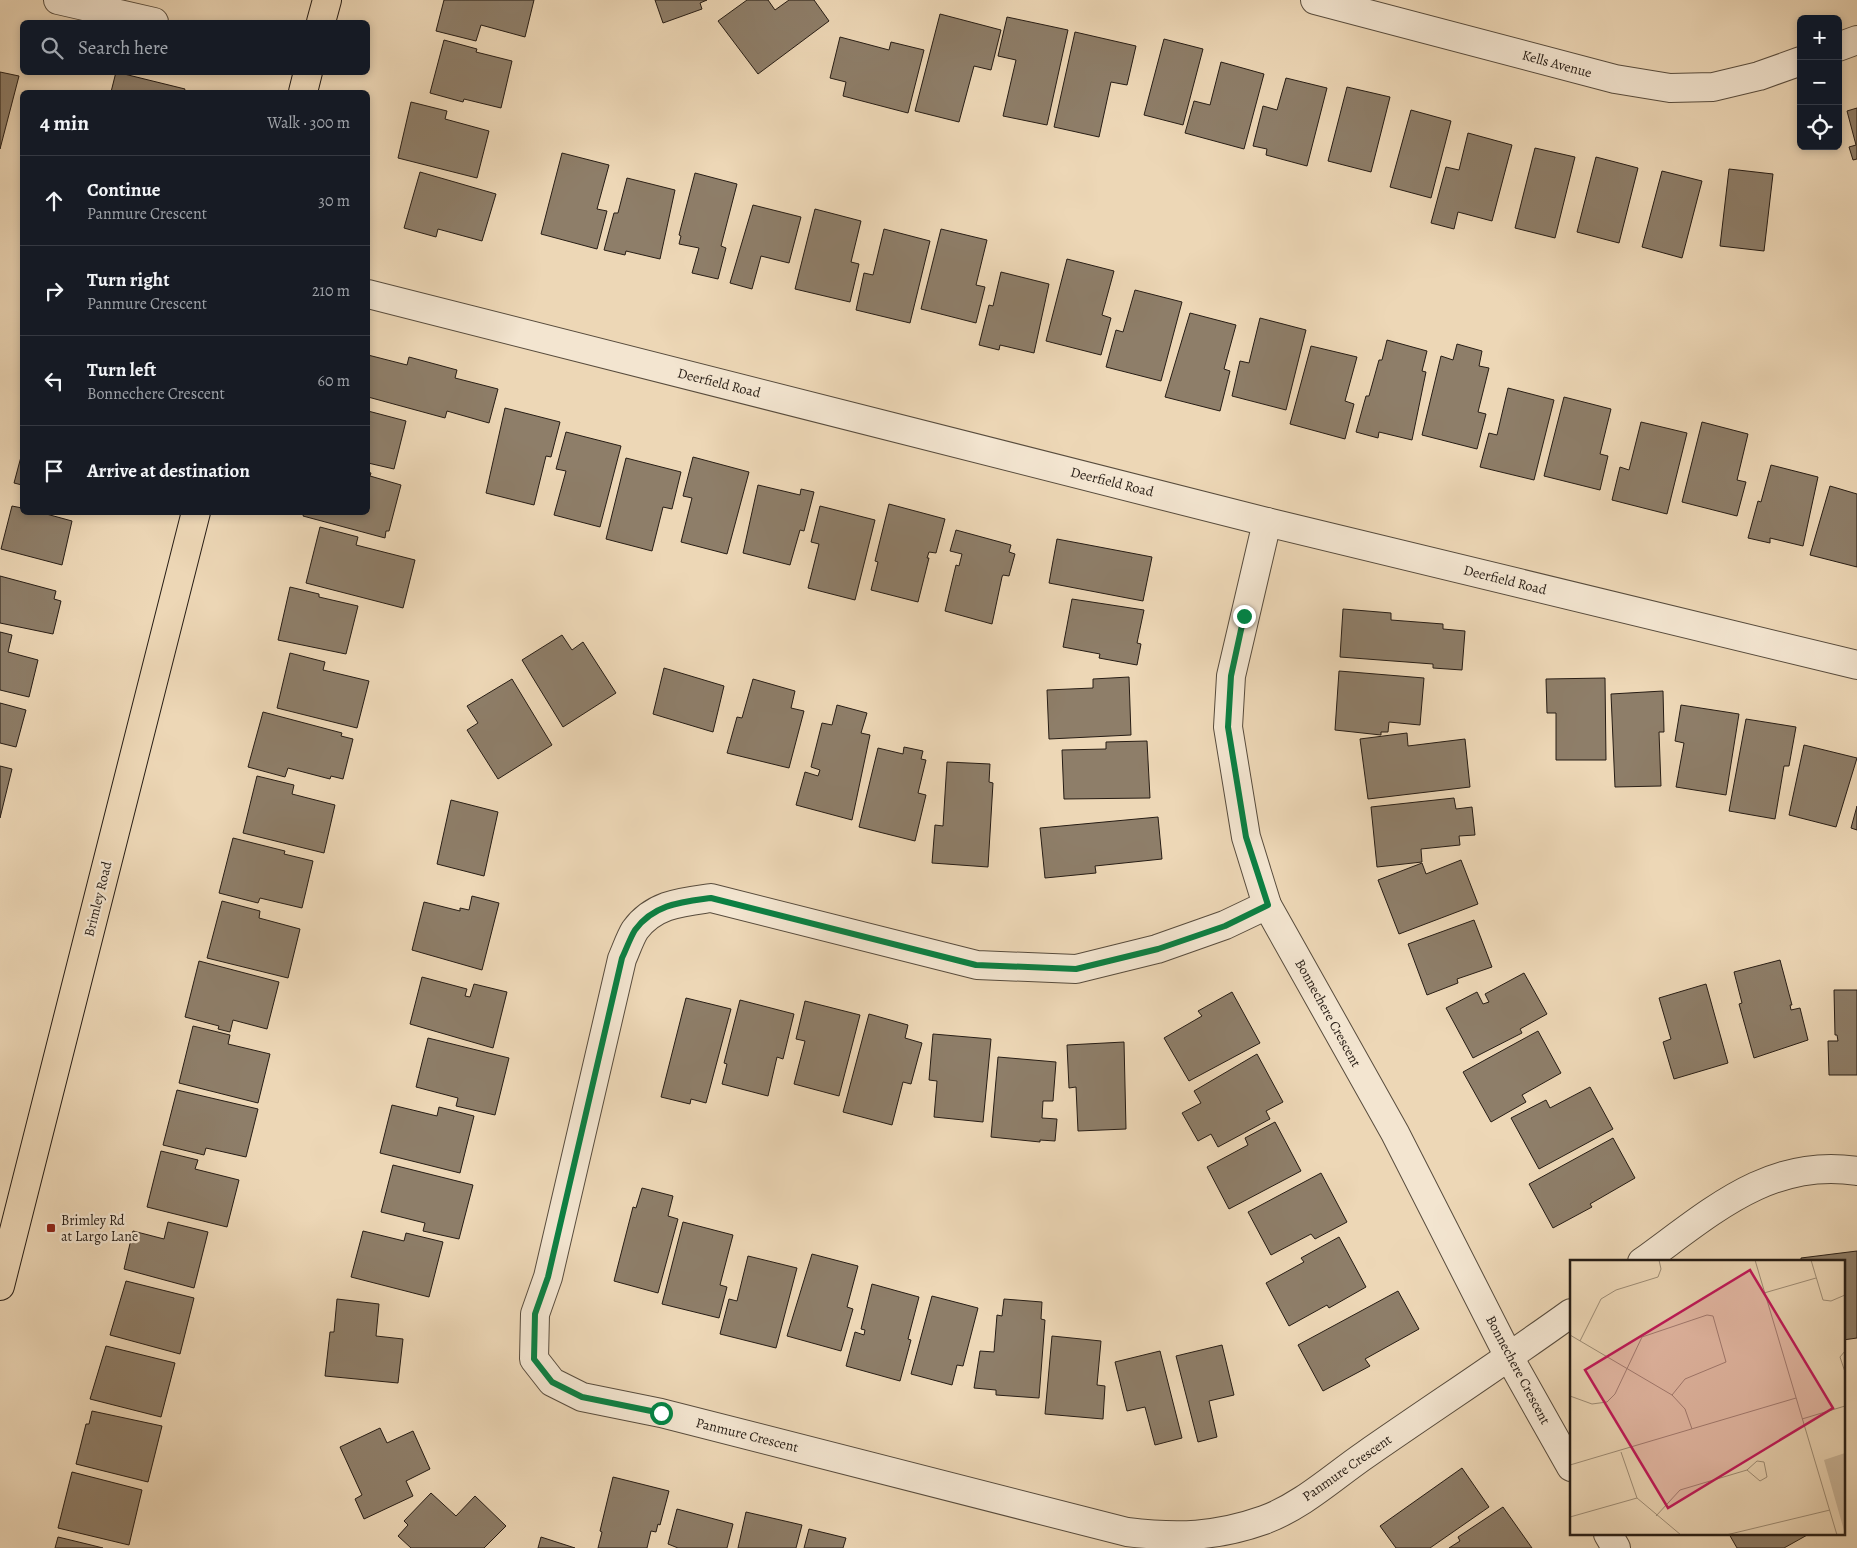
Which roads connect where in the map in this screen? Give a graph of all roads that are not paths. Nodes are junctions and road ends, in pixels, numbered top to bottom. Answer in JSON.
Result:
{"nodes":[{"id":1,"x":58,"y":0,"type":"edge"},
{"id":2,"x":327,"y":0,"type":"edge"},
{"id":3,"x":1315,"y":0,"type":"edge"},
{"id":4,"x":145,"y":20,"type":"edge"},
{"id":5,"x":322,"y":20,"type":"edge"},
{"id":6,"x":1857,"y":40,"type":"edge"},
{"id":7,"x":1842,"y":46,"type":"edge"},
{"id":8,"x":1797,"y":62,"type":"edge"},
{"id":9,"x":307,"y":75,"type":"edge"},
{"id":10,"x":304,"y":90,"type":"edge"},
{"id":11,"x":370,"y":295,"type":"edge"},
{"id":12,"x":195,"y":515,"type":"edge"},
{"id":13,"x":1267,"y":522,"type":"junction"},
{"id":14,"x":1857,"y":665,"type":"edge"},
{"id":15,"x":1268,"y":905,"type":"junction"},
{"id":16,"x":1857,"y":1171,"type":"edge"},
{"id":17,"x":1645,"y":1260,"type":"edge"},
{"id":18,"x":0,"y":1286,"type":"edge"},
{"id":19,"x":1570,"y":1314,"type":"edge"},
{"id":20,"x":1509,"y":1357,"type":"junction"},
{"id":21,"x":1570,"y":1465,"type":"edge"},
{"id":22,"x":1609,"y":1536,"type":"edge"},
{"id":23,"x":1616,"y":1548,"type":"edge"}],
"edges":[{"from":1,"to":4,"type":"street"},
{"from":2,"to":5,"type":"main road"},
{"from":3,"to":8,"type":"street","name":"Kells Avenue"},
{"from":6,"to":7,"type":"street"},
{"from":9,"to":10,"type":"main road"},
{"from":11,"to":13,"type":"street","name":"Deerfield Road"},
{"from":12,"to":18,"type":"main road","name":"Brimley Road"},
{"from":13,"to":14,"type":"street","name":"Deerfield Road"},
{"from":13,"to":15,"type":"street","name":"Bonnechere Crescent"},
{"from":15,"to":20,"type":"street","name":"Bonnechere Crescent"},
{"from":15,"to":20,"type":"street","name":"Panmure Crescent"},
{"from":16,"to":17,"type":"street"},
{"from":19,"to":20,"type":"street","name":"Panmure Crescent"},
{"from":20,"to":21,"type":"street","name":"Bonnechere Crescent"},
{"from":22,"to":23,"type":"street"}]}
